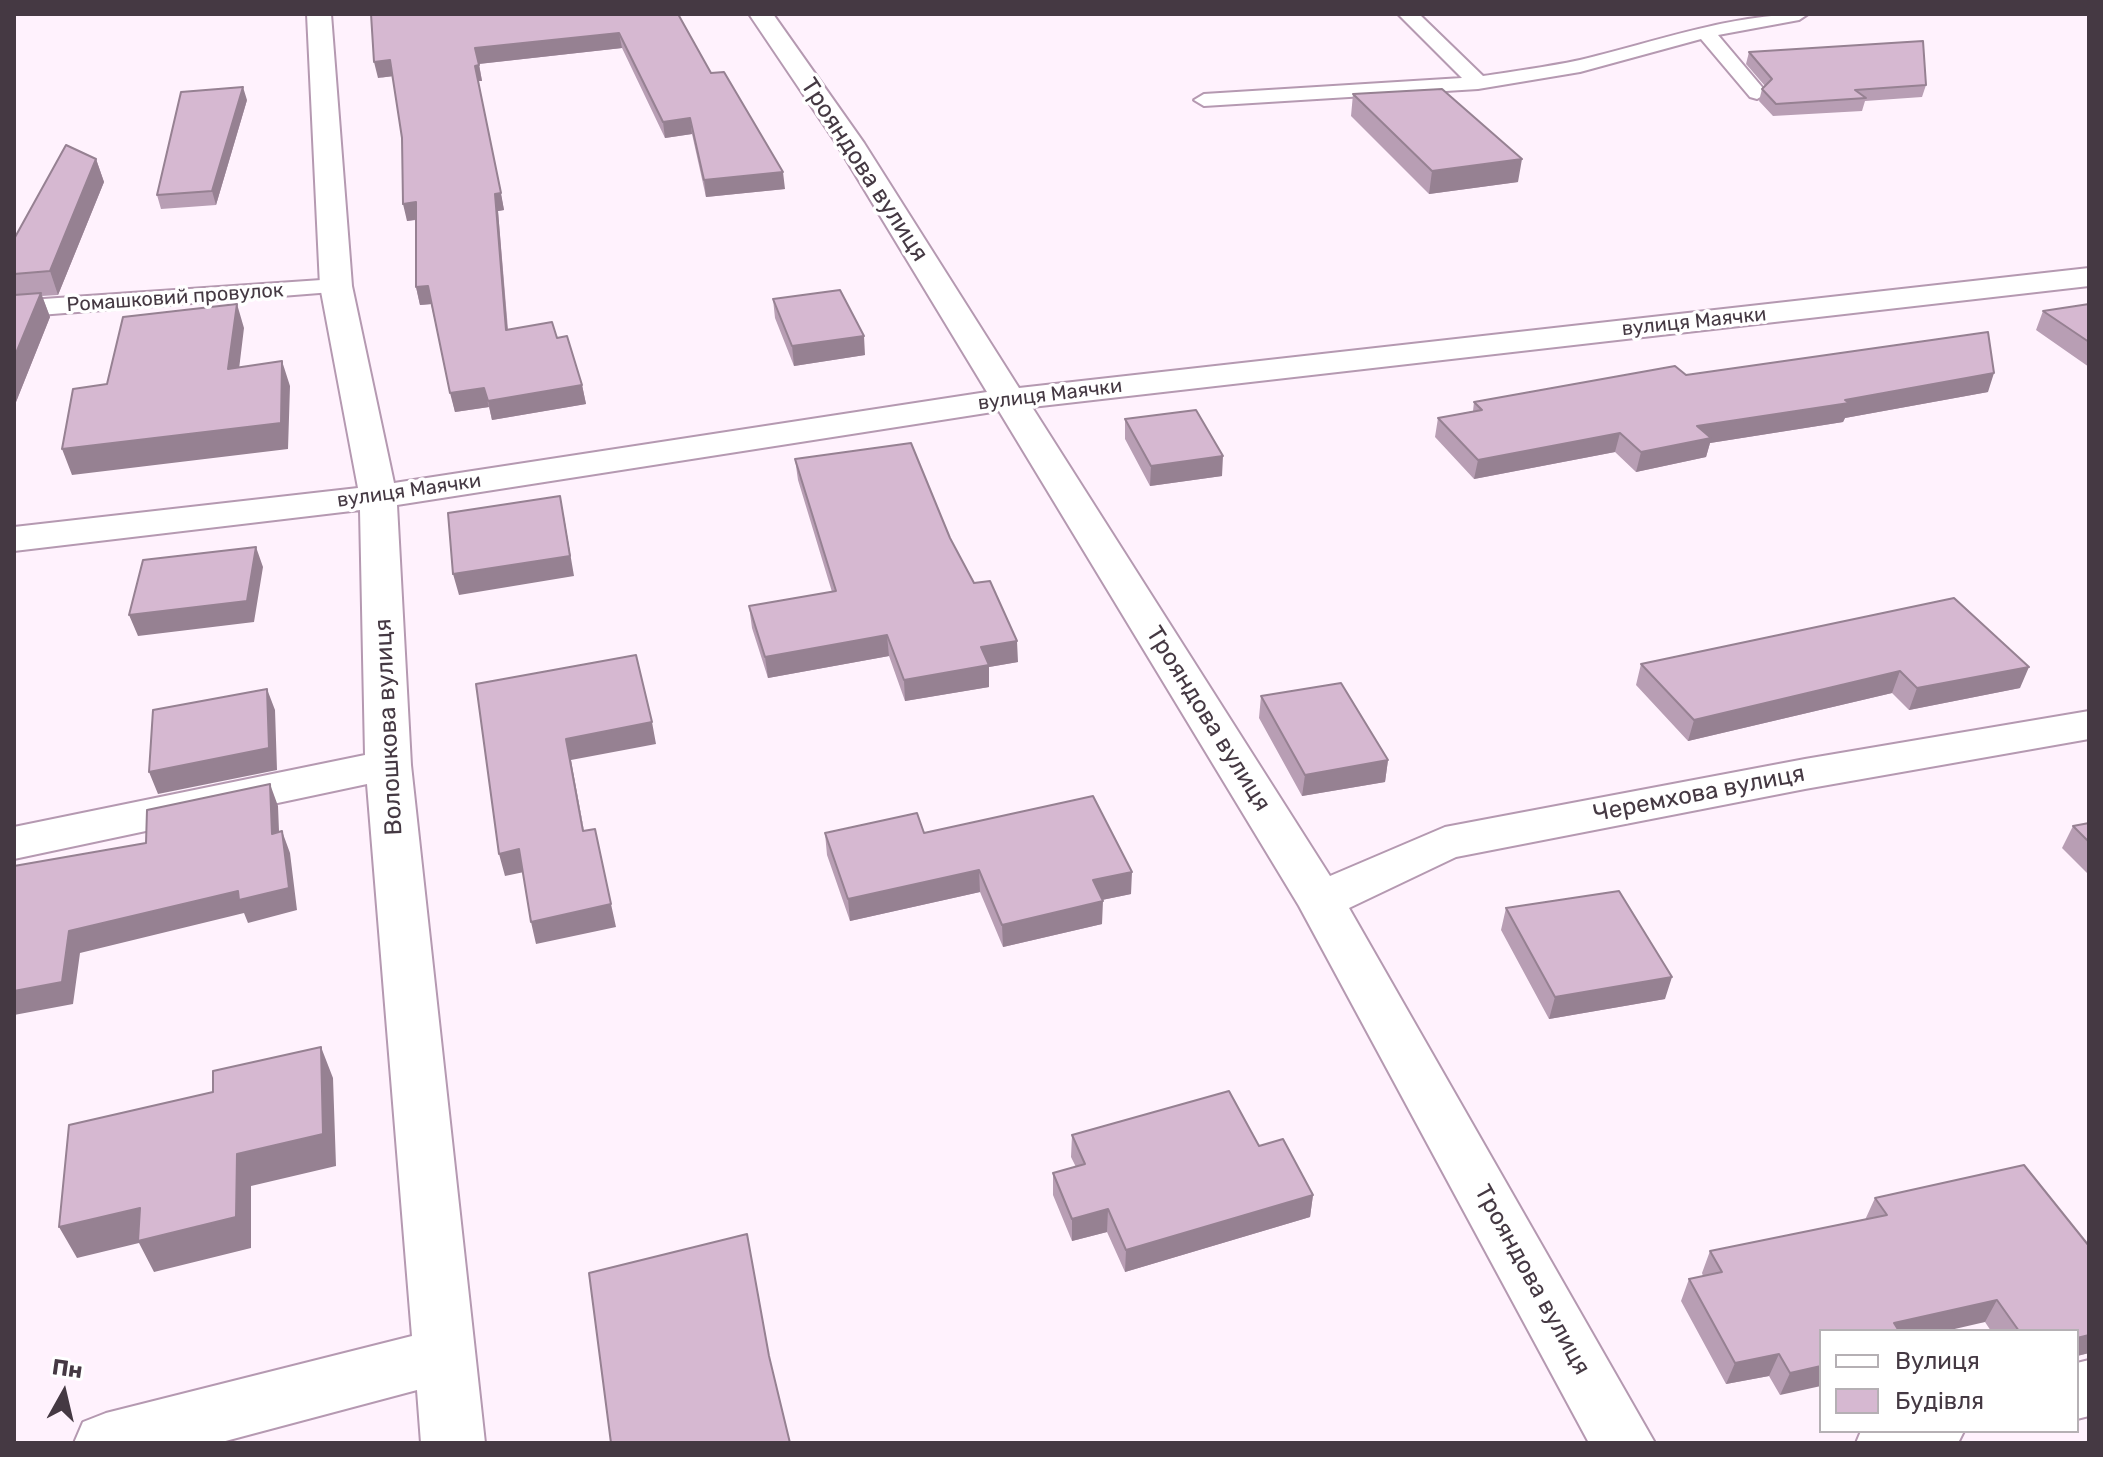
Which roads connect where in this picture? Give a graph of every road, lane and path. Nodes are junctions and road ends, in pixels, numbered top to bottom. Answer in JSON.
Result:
{"nodes":[{"id":1,"x":319,"y":14,"type":"edge"},
{"id":2,"x":761,"y":14,"type":"edge"},
{"id":3,"x":1407,"y":14,"type":"edge"},
{"id":4,"x":1799,"y":14,"type":"edge"},
{"id":5,"x":1705,"y":32,"type":"junction"},
{"id":6,"x":1478,"y":83,"type":"junction"},
{"id":7,"x":1757,"y":93,"type":"dead end"},
{"id":8,"x":1204,"y":100,"type":"dead end"},
{"id":9,"x":2089,"y":277,"type":"edge"},
{"id":10,"x":336,"y":286,"type":"junction"},
{"id":11,"x":14,"y":309,"type":"edge"},
{"id":12,"x":1011,"y":399,"type":"junction"},
{"id":13,"x":378,"y":497,"type":"junction"},
{"id":14,"x":14,"y":539,"type":"edge"},
{"id":15,"x":2089,"y":725,"type":"edge"},
{"id":16,"x":388,"y":765,"type":"junction"},
{"id":17,"x":14,"y":843,"type":"edge"},
{"id":18,"x":1321,"y":901,"type":"junction"},
{"id":19,"x":446,"y":1355,"type":"junction"},
{"id":20,"x":1925,"y":1433,"type":"edge"},
{"id":21,"x":106,"y":1443,"type":"edge"},
{"id":22,"x":453,"y":1443,"type":"edge"},
{"id":23,"x":1623,"y":1443,"type":"edge"},
{"id":24,"x":1888,"y":1443,"type":"edge"}],
"edges":[{"from":1,"to":10,"type":"street","name":"Волошкова вулиця"},
{"from":2,"to":12,"type":"street","name":"Трояндова вулиця"},
{"from":3,"to":6,"type":"lane"},
{"from":4,"to":5,"type":"lane"},
{"from":5,"to":6,"type":"lane"},
{"from":5,"to":7,"type":"lane"},
{"from":6,"to":8,"type":"lane"},
{"from":9,"to":12,"type":"street","name":"вулиця Маячки"},
{"from":10,"to":11,"type":"lane","name":"Ромашковий провулок"},
{"from":10,"to":13,"type":"street","name":"Волошкова вулиця"},
{"from":12,"to":13,"type":"street","name":"вулиця Маячки"},
{"from":12,"to":18,"type":"street","name":"Трояндова вулиця"},
{"from":13,"to":14,"type":"street","name":"вулиця Маячки"},
{"from":13,"to":16,"type":"street","name":"Волошкова вулиця"},
{"from":15,"to":18,"type":"street","name":"Черемхова вулиця"},
{"from":16,"to":17,"type":"street"},
{"from":16,"to":19,"type":"street","name":"Волошкова вулиця"},
{"from":18,"to":23,"type":"street","name":"Трояндова вулиця"},
{"from":19,"to":21,"type":"street"},
{"from":19,"to":22,"type":"street","name":"Волошкова вулиця"},
{"from":20,"to":24,"type":"street"}]}
